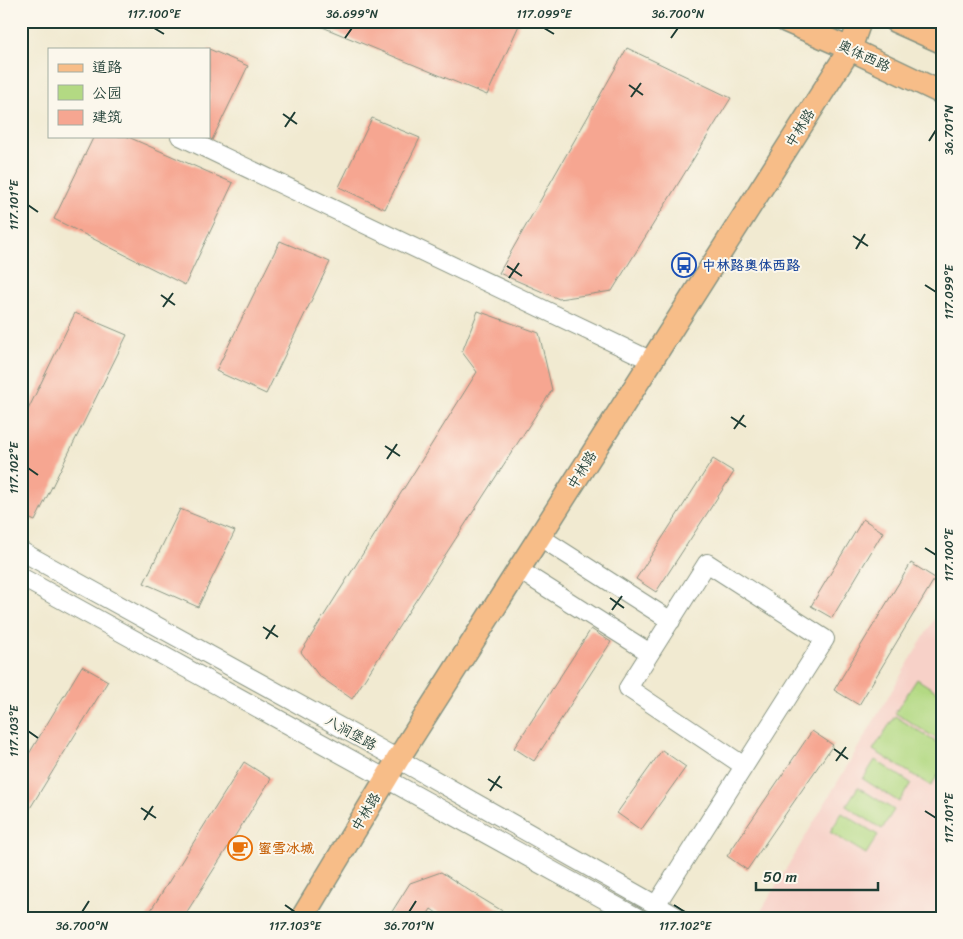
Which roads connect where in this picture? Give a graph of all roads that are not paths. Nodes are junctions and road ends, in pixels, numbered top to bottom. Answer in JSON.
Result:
{"nodes":[{"id":1,"x":786,"y":21,"type":"edge"},
{"id":2,"x":860,"y":21,"type":"edge"},
{"id":3,"x":895,"y":21,"type":"edge"},
{"id":4,"x":942,"y":42,"type":"edge"},
{"id":5,"x":850,"y":49,"type":"junction"},
{"id":6,"x":942,"y":93,"type":"edge"},
{"id":7,"x":184,"y":138,"type":"edge"},
{"id":8,"x":652,"y":361,"type":"junction"},
{"id":9,"x":540,"y":537,"type":"junction"},
{"id":10,"x":21,"y":551,"type":"edge"},
{"id":11,"x":519,"y":570,"type":"junction"},
{"id":12,"x":21,"y":577,"type":"edge"},
{"id":13,"x":671,"y":621,"type":"junction"},
{"id":14,"x":650,"y":653,"type":"junction"},
{"id":15,"x":398,"y":759,"type":"junction"},
{"id":16,"x":744,"y":766,"type":"junction"},
{"id":17,"x":387,"y":779,"type":"junction"},
{"id":18,"x":656,"y":905,"type":"junction"},
{"id":19,"x":302,"y":918,"type":"edge"},
{"id":20,"x":638,"y":918,"type":"edge"},
{"id":21,"x":678,"y":918,"type":"edge"}],
"edges":[{"from":1,"to":5,"type":"main road","name":"奥体西路"},
{"from":2,"to":5,"type":"main road","name":"中林路"},
{"from":3,"to":4,"type":"main road"},
{"from":5,"to":6,"type":"main road","name":"奥体西路"},
{"from":5,"to":8,"type":"main road","name":"中林路"},
{"from":7,"to":8,"type":"street"},
{"from":8,"to":9,"type":"main road","name":"中林路"},
{"from":9,"to":11,"type":"main road","name":"中林路"},
{"from":9,"to":13,"type":"street"},
{"from":10,"to":15,"type":"street","name":"八涧堡路"},
{"from":11,"to":14,"type":"street"},
{"from":11,"to":15,"type":"main road","name":"中林路"},
{"from":12,"to":17,"type":"street","name":"八涧堡路"},
{"from":13,"to":14,"type":"street"},
{"from":13,"to":16,"type":"street"},
{"from":14,"to":16,"type":"street"},
{"from":15,"to":17,"type":"main road","name":"中林路"},
{"from":15,"to":18,"type":"street","name":"八涧堡路"},
{"from":16,"to":18,"type":"street"},
{"from":17,"to":19,"type":"main road","name":"中林路"},
{"from":17,"to":20,"type":"street","name":"八涧堡路"},
{"from":18,"to":21,"type":"street","name":"八涧堡路"}]}
